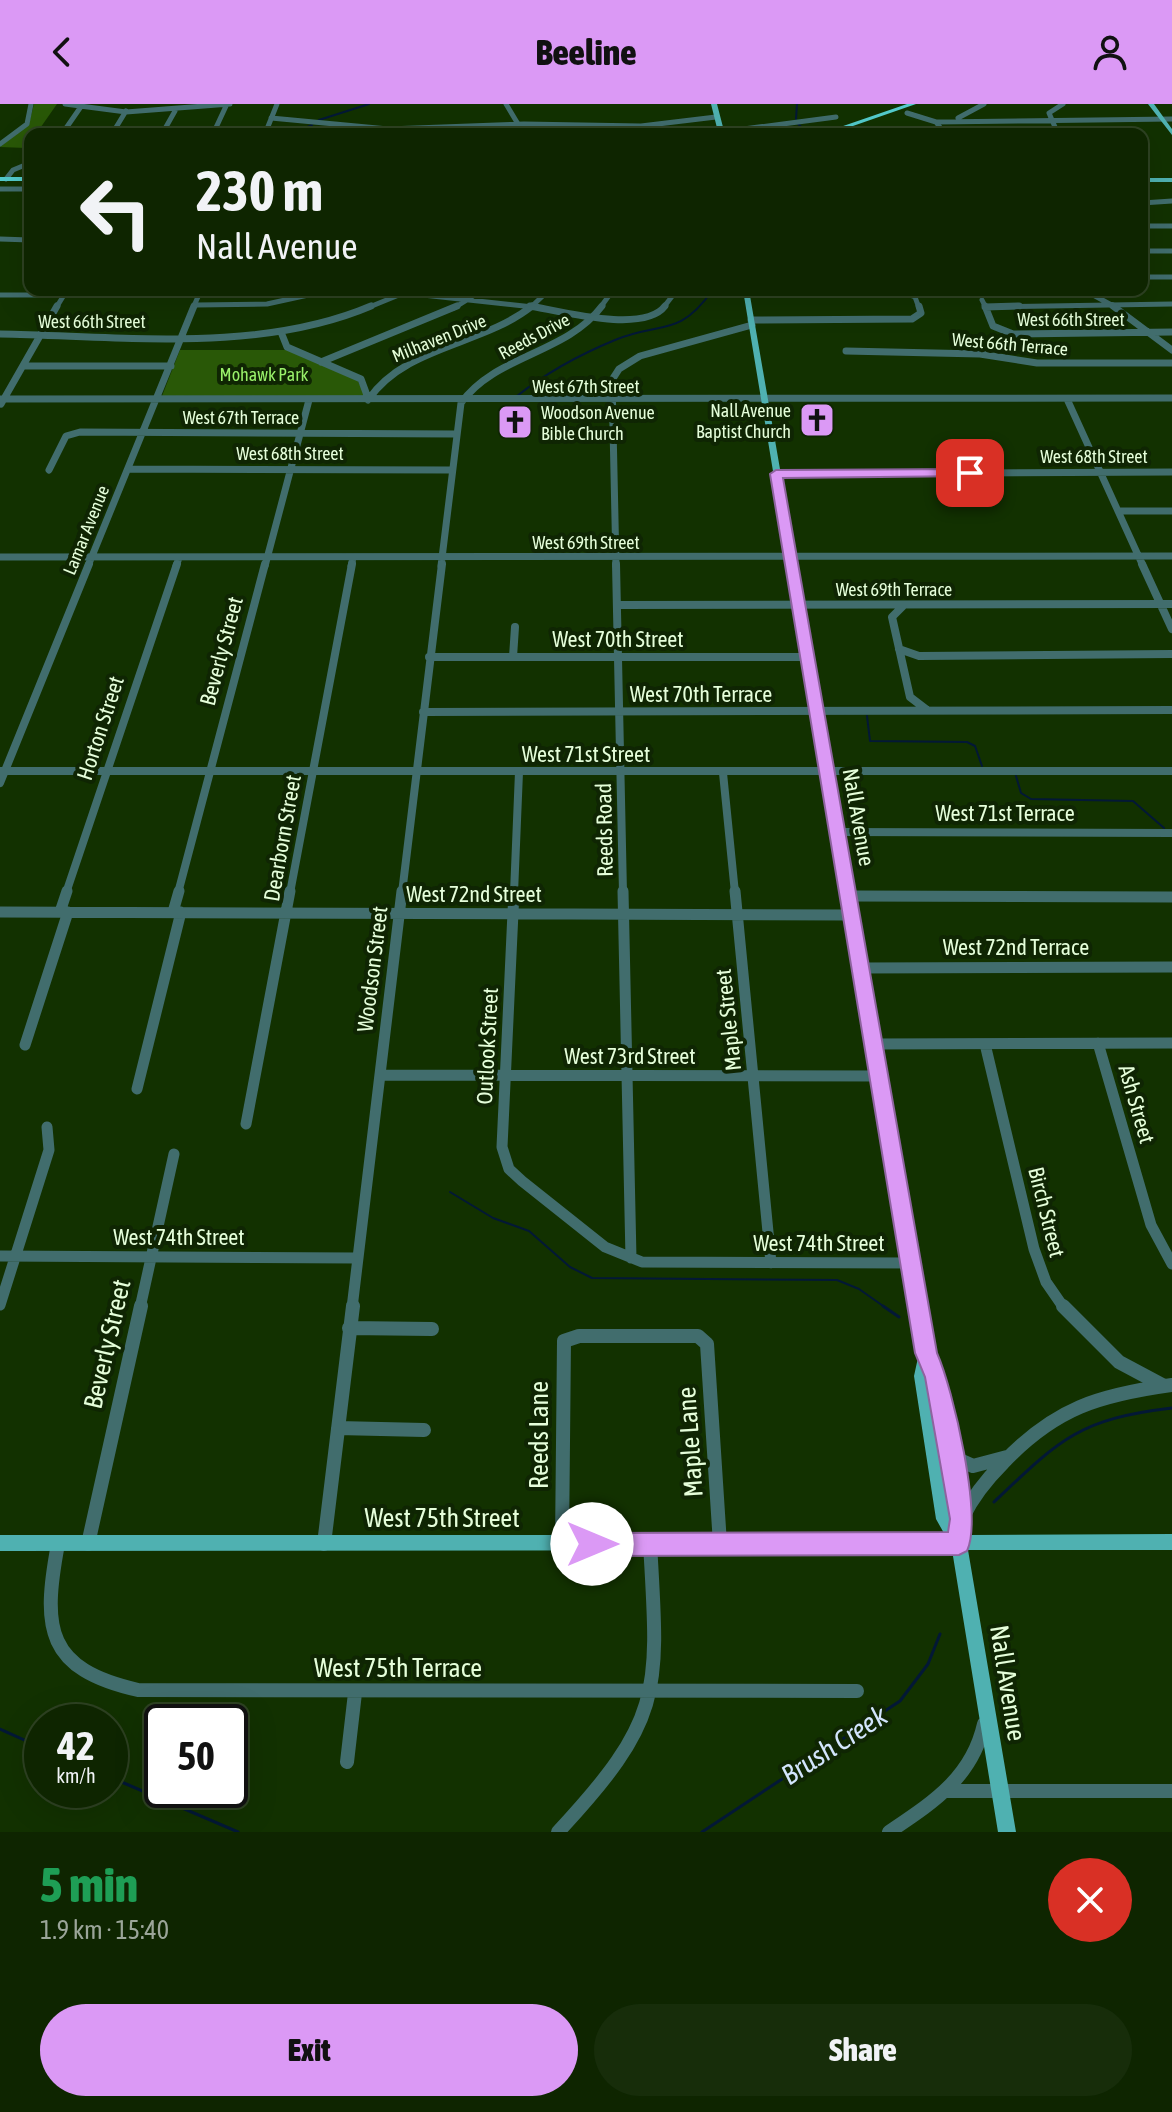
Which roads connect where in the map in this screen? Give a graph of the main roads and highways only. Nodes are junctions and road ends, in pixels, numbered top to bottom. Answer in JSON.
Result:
{"nodes":[{"id":1,"x":1151,"y":104,"type":"edge"},
{"id":2,"x":714,"y":106,"type":"edge"},
{"id":3,"x":916,"y":106,"type":"edge"},
{"id":4,"x":720,"y":128,"type":"edge"},
{"id":5,"x":843,"y":128,"type":"edge"},
{"id":6,"x":861,"y":128,"type":"edge"},
{"id":7,"x":1172,"y":133,"type":"edge"},
{"id":8,"x":24,"y":180,"type":"edge"},
{"id":9,"x":1148,"y":180,"type":"edge"},
{"id":10,"x":1172,"y":180,"type":"edge"},
{"id":11,"x":3,"y":182,"type":"edge"},
{"id":12,"x":747,"y":296,"type":"edge"},
{"id":13,"x":926,"y":1353,"type":"junction"},
{"id":14,"x":1172,"y":1542,"type":"edge"},
{"id":15,"x":0,"y":1543,"type":"edge"},
{"id":16,"x":959,"y":1543,"type":"junction"},
{"id":17,"x":1007,"y":1832,"type":"edge"}],
"edges":[{"from":1,"to":7,"type":"main road"},
{"from":2,"to":4,"type":"main road"},
{"from":3,"to":5,"type":"highway"},
{"from":3,"to":6,"type":"highway"},
{"from":8,"to":11,"type":"highway"},
{"from":9,"to":10,"type":"main road"},
{"from":12,"to":13,"type":"main road","name":"Nall Avenue"},
{"from":13,"to":16,"type":"main road","name":"Nall Avenue"},
{"from":13,"to":16,"type":"main road","name":"Nall Avenue"},
{"from":14,"to":16,"type":"main road","name":"West 75th Street"},
{"from":15,"to":16,"type":"main road","name":"West 75th Street"},
{"from":16,"to":17,"type":"main road","name":"Nall Avenue"}]}
